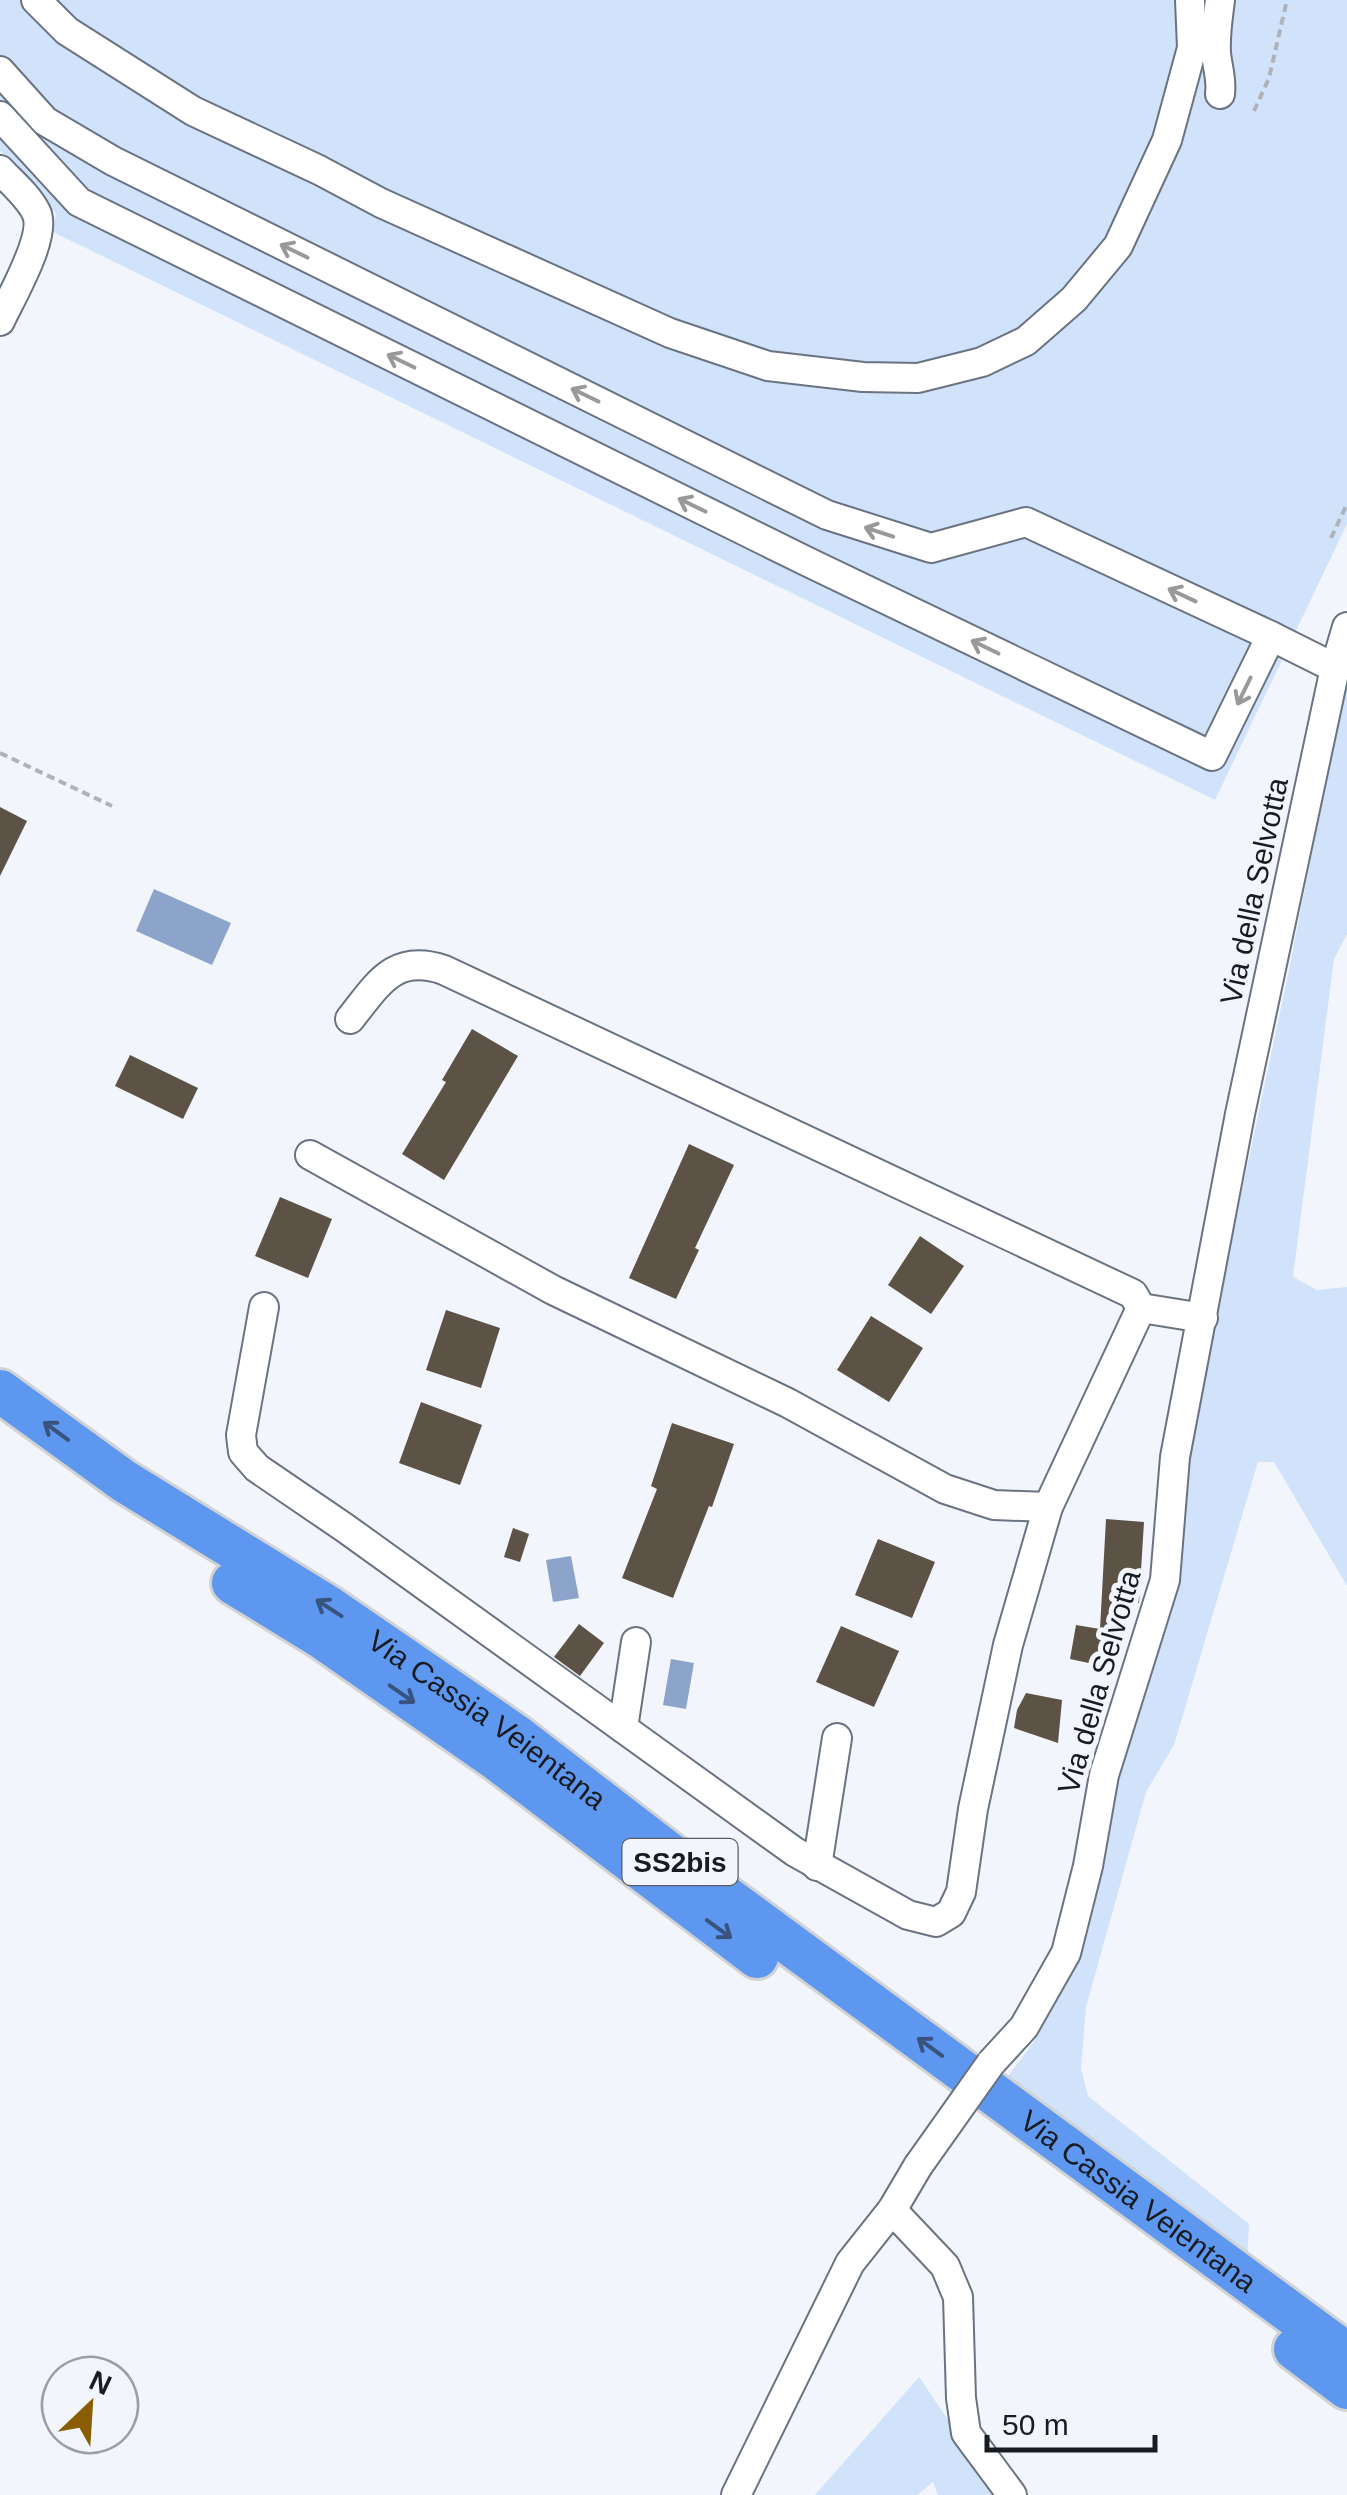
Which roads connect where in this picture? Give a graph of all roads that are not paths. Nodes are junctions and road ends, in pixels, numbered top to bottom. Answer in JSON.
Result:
{"nodes":[{"id":1,"x":36,"y":0,"type":"edge"},
{"id":2,"x":1190,"y":0,"type":"edge"},
{"id":3,"x":1220,"y":0,"type":"edge"},
{"id":4,"x":0,"y":71,"type":"edge"},
{"id":5,"x":1220,"y":94,"type":"dead end"},
{"id":6,"x":0,"y":116,"type":"edge"},
{"id":7,"x":0,"y":170,"type":"edge"},
{"id":8,"x":0,"y":320,"type":"edge"},
{"id":9,"x":1347,"y":627,"type":"edge"},
{"id":10,"x":1270,"y":636,"type":"junction"},
{"id":11,"x":1336,"y":668,"type":"junction"},
{"id":12,"x":350,"y":1020,"type":"dead end"},
{"id":13,"x":310,"y":1155,"type":"dead end"},
{"id":14,"x":264,"y":1307,"type":"dead end"},
{"id":15,"x":1141,"y":1308,"type":"junction"},
{"id":16,"x":1202,"y":1318,"type":"junction"},
{"id":17,"x":0,"y":1391,"type":"edge"},
{"id":18,"x":0,"y":1428,"type":"edge"},
{"id":19,"x":1048,"y":1508,"type":"junction"},
{"id":20,"x":636,"y":1642,"type":"dead end"},
{"id":21,"x":623,"y":1728,"type":"junction"},
{"id":22,"x":837,"y":1738,"type":"dead end"},
{"id":23,"x":817,"y":1866,"type":"junction"},
{"id":24,"x":892,"y":2210,"type":"junction"},
{"id":25,"x":1347,"y":2354,"type":"edge"},
{"id":26,"x":1347,"y":2388,"type":"edge"},
{"id":27,"x":736,"y":2495,"type":"edge"},
{"id":28,"x":1012,"y":2495,"type":"edge"}],
"edges":[{"from":1,"to":2,"type":"street"},
{"from":3,"to":5,"type":"street"},
{"from":10,"to":4,"type":"street","one_way":true},
{"from":10,"to":6,"type":"street","one_way":true},
{"from":7,"to":8,"type":"street"},
{"from":9,"to":11,"type":"street","name":"Via della Selvotta"},
{"from":10,"to":11,"type":"street"},
{"from":11,"to":16,"type":"street","name":"Via della Selvotta"},
{"from":12,"to":15,"type":"street"},
{"from":13,"to":19,"type":"street"},
{"from":14,"to":21,"type":"street"},
{"from":15,"to":16,"type":"street"},
{"from":15,"to":19,"type":"street"},
{"from":16,"to":24,"type":"street","name":"Via della Selvotta","bridge":true},
{"from":25,"to":17,"type":"highway","name":"Via Cassia Veientana","number":"SS2bis","one_way":true},
{"from":18,"to":26,"type":"highway","name":"Via Cassia Veientana","number":"SS2bis","one_way":true},
{"from":19,"to":23,"type":"street"},
{"from":20,"to":21,"type":"street"},
{"from":21,"to":23,"type":"street"},
{"from":22,"to":23,"type":"street"},
{"from":24,"to":27,"type":"street","name":"Via della Selvotta"},
{"from":24,"to":28,"type":"street"}]}
